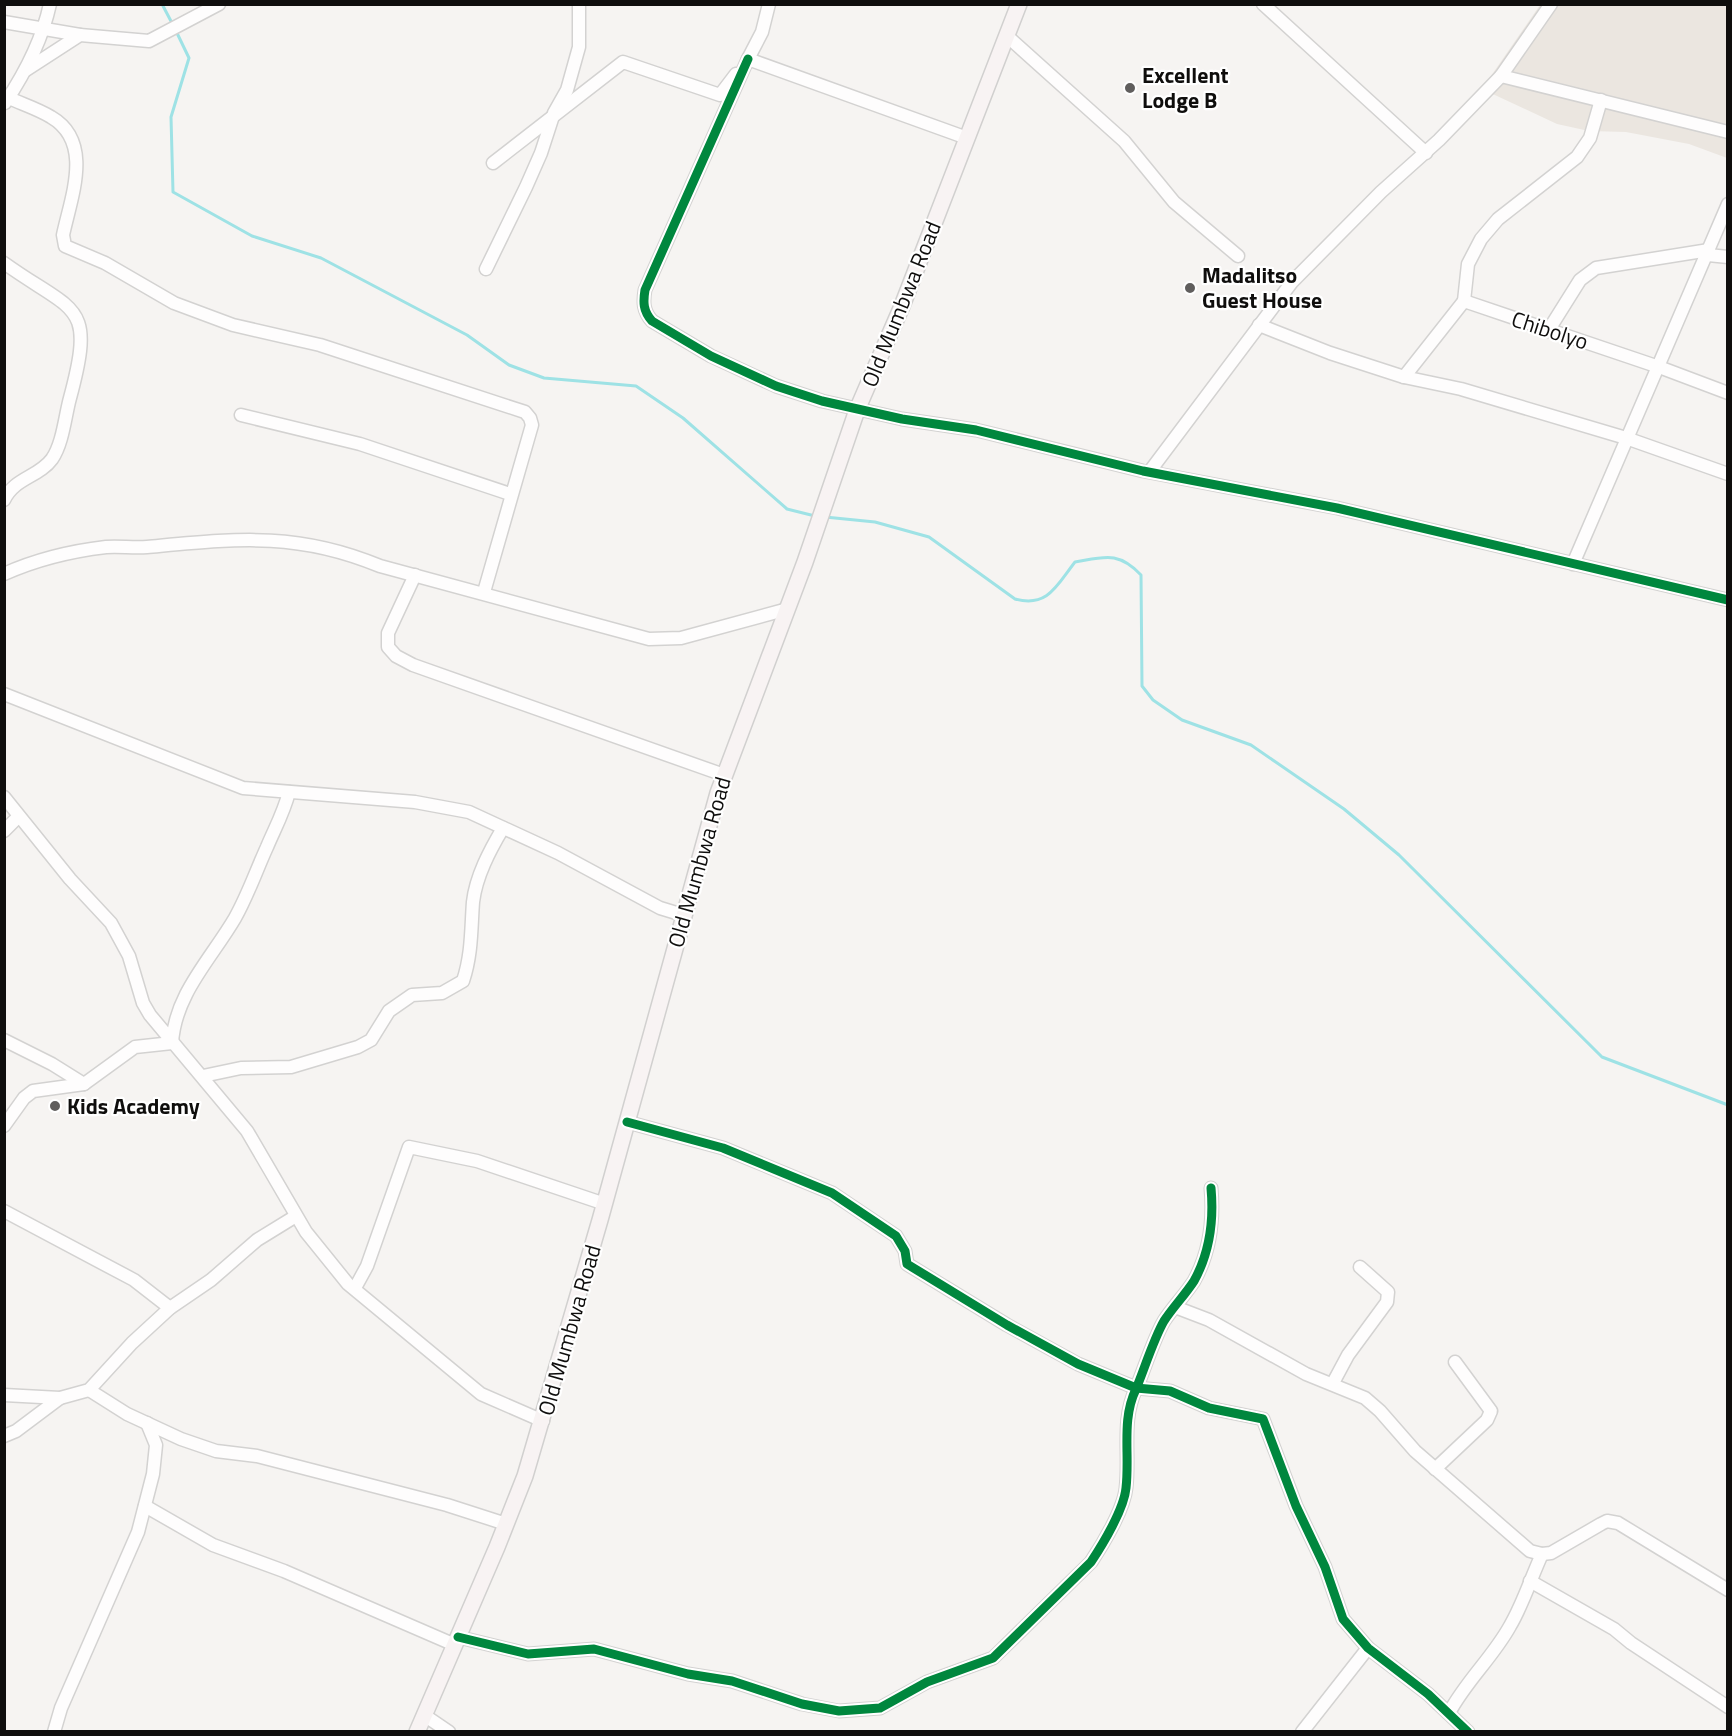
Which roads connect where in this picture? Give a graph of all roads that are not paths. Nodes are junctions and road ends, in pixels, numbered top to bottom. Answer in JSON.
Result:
{"nodes":[{"id":1,"x":50,"y":4,"type":"edge"},
{"id":2,"x":219,"y":4,"type":"edge"},
{"id":3,"x":579,"y":4,"type":"edge"},
{"id":4,"x":770,"y":4,"type":"edge"},
{"id":5,"x":1019,"y":4,"type":"edge"},
{"id":6,"x":1263,"y":4,"type":"edge"},
{"id":7,"x":1551,"y":4,"type":"edge"},
{"id":8,"x":4,"y":22,"type":"edge"},
{"id":9,"x":44,"y":28,"type":"junction"},
{"id":10,"x":80,"y":35,"type":"junction"},
{"id":11,"x":1007,"y":36,"type":"junction"},
{"id":12,"x":748,"y":59,"type":"junction"},
{"id":13,"x":26,"y":70,"type":"junction"},
{"id":14,"x":1501,"y":76,"type":"junction"},
{"id":15,"x":1601,"y":100,"type":"junction"},
{"id":16,"x":7,"y":101,"type":"edge"},
{"id":17,"x":554,"y":113,"type":"junction"},
{"id":18,"x":1728,"y":132,"type":"edge"},
{"id":19,"x":967,"y":138,"type":"junction"},
{"id":20,"x":1426,"y":153,"type":"junction"},
{"id":21,"x":493,"y":163,"type":"dead end"},
{"id":22,"x":1728,"y":204,"type":"edge"},
{"id":23,"x":1708,"y":253,"type":"junction"},
{"id":24,"x":1238,"y":256,"type":"dead end"},
{"id":25,"x":1728,"y":257,"type":"edge"},
{"id":26,"x":4,"y":263,"type":"edge"},
{"id":27,"x":486,"y":269,"type":"dead end"},
{"id":28,"x":1464,"y":301,"type":"junction"},
{"id":29,"x":1259,"y":325,"type":"junction"},
{"id":30,"x":1548,"y":331,"type":"junction"},
{"id":31,"x":1659,"y":367,"type":"junction"},
{"id":32,"x":1404,"y":377,"type":"junction"},
{"id":33,"x":1728,"y":393,"type":"edge"},
{"id":34,"x":857,"y":410,"type":"junction"},
{"id":35,"x":241,"y":415,"type":"dead end"},
{"id":36,"x":1626,"y":438,"type":"junction"},
{"id":37,"x":1150,"y":471,"type":"junction"},
{"id":38,"x":1728,"y":474,"type":"edge"},
{"id":39,"x":510,"y":494,"type":"junction"},
{"id":40,"x":4,"y":500,"type":"edge"},
{"id":41,"x":1574,"y":564,"type":"junction"},
{"id":42,"x":5,"y":573,"type":"edge"},
{"id":43,"x":415,"y":575,"type":"junction"},
{"id":44,"x":484,"y":592,"type":"junction"},
{"id":45,"x":1728,"y":600,"type":"edge"},
{"id":46,"x":784,"y":610,"type":"junction"},
{"id":47,"x":4,"y":694,"type":"edge"},
{"id":48,"x":724,"y":775,"type":"junction"},
{"id":49,"x":289,"y":792,"type":"junction"},
{"id":50,"x":4,"y":797,"type":"edge"},
{"id":51,"x":18,"y":817,"type":"junction"},
{"id":52,"x":502,"y":828,"type":"junction"},
{"id":53,"x":4,"y":831,"type":"edge"},
{"id":54,"x":683,"y":915,"type":"junction"},
{"id":55,"x":4,"y":1040,"type":"edge"},
{"id":56,"x":172,"y":1043,"type":"junction"},
{"id":57,"x":203,"y":1076,"type":"junction"},
{"id":58,"x":84,"y":1084,"type":"junction"},
{"id":59,"x":627,"y":1122,"type":"junction"},
{"id":60,"x":4,"y":1126,"type":"edge"},
{"id":61,"x":1211,"y":1188,"type":"dead end"},
{"id":62,"x":605,"y":1204,"type":"junction"},
{"id":63,"x":4,"y":1210,"type":"edge"},
{"id":64,"x":296,"y":1216,"type":"junction"},
{"id":65,"x":1360,"y":1267,"type":"dead end"},
{"id":66,"x":355,"y":1288,"type":"junction"},
{"id":67,"x":1175,"y":1307,"type":"junction"},
{"id":68,"x":170,"y":1308,"type":"junction"},
{"id":69,"x":1455,"y":1362,"type":"dead end"},
{"id":70,"x":1333,"y":1383,"type":"junction"},
{"id":71,"x":1136,"y":1388,"type":"junction"},
{"id":72,"x":89,"y":1390,"type":"junction"},
{"id":73,"x":4,"y":1395,"type":"edge"},
{"id":74,"x":60,"y":1398,"type":"junction"},
{"id":75,"x":543,"y":1421,"type":"junction"},
{"id":76,"x":147,"y":1423,"type":"junction"},
{"id":77,"x":4,"y":1436,"type":"edge"},
{"id":78,"x":1435,"y":1469,"type":"junction"},
{"id":79,"x":145,"y":1506,"type":"junction"},
{"id":80,"x":506,"y":1524,"type":"junction"},
{"id":81,"x":1542,"y":1554,"type":"junction"},
{"id":82,"x":1530,"y":1581,"type":"junction"},
{"id":83,"x":1728,"y":1590,"type":"edge"},
{"id":84,"x":456,"y":1641,"type":"junction"},
{"id":85,"x":1368,"y":1648,"type":"junction"},
{"id":86,"x":1458,"y":1696,"type":"junction"},
{"id":87,"x":1434,"y":1699,"type":"junction"},
{"id":88,"x":1728,"y":1707,"type":"edge"},
{"id":89,"x":1449,"y":1713,"type":"junction"},
{"id":90,"x":424,"y":1714,"type":"junction"},
{"id":91,"x":54,"y":1731,"type":"edge"},
{"id":92,"x":417,"y":1731,"type":"edge"},
{"id":93,"x":449,"y":1731,"type":"edge"},
{"id":94,"x":1302,"y":1731,"type":"edge"},
{"id":95,"x":1468,"y":1731,"type":"edge"}],
"edges":[{"from":1,"to":9,"type":"street"},
{"from":2,"to":10,"type":"street"},
{"from":3,"to":17,"type":"street"},
{"from":4,"to":12,"type":"street"},
{"from":5,"to":11,"type":"main road","name":"Old Mumbwa Road"},
{"from":6,"to":20,"type":"street"},
{"from":7,"to":14,"type":"street"},
{"from":8,"to":9,"type":"street"},
{"from":9,"to":10,"type":"street"},
{"from":9,"to":13,"type":"street"},
{"from":10,"to":13,"type":"street"},
{"from":11,"to":19,"type":"main road","name":"Old Mumbwa Road"},
{"from":11,"to":24,"type":"street"},
{"from":12,"to":17,"type":"street"},
{"from":12,"to":19,"type":"street"},
{"from":12,"to":34,"type":"street"},
{"from":13,"to":16,"type":"street"},
{"from":14,"to":15,"type":"street"},
{"from":14,"to":20,"type":"street"},
{"from":15,"to":18,"type":"street"},
{"from":15,"to":28,"type":"street"},
{"from":16,"to":39,"type":"street"},
{"from":17,"to":21,"type":"street"},
{"from":17,"to":27,"type":"street"},
{"from":19,"to":34,"type":"main road","name":"Old Mumbwa Road"},
{"from":20,"to":29,"type":"street"},
{"from":22,"to":23,"type":"street"},
{"from":23,"to":25,"type":"street"},
{"from":23,"to":30,"type":"street"},
{"from":23,"to":31,"type":"street"},
{"from":26,"to":40,"type":"street"},
{"from":28,"to":30,"type":"street","name":"Chibolyo"},
{"from":28,"to":32,"type":"street"},
{"from":29,"to":32,"type":"street"},
{"from":29,"to":37,"type":"street"},
{"from":30,"to":31,"type":"street","name":"Chibolyo"},
{"from":31,"to":33,"type":"street","name":"Chibolyo"},
{"from":31,"to":36,"type":"street"},
{"from":32,"to":36,"type":"street"},
{"from":34,"to":37,"type":"street"},
{"from":34,"to":46,"type":"main road","name":"Old Mumbwa Road"},
{"from":35,"to":39,"type":"street"},
{"from":36,"to":38,"type":"street"},
{"from":36,"to":41,"type":"street"},
{"from":37,"to":41,"type":"street"},
{"from":39,"to":44,"type":"street"},
{"from":41,"to":45,"type":"street"},
{"from":42,"to":43,"type":"street"},
{"from":43,"to":44,"type":"street"},
{"from":43,"to":48,"type":"street"},
{"from":44,"to":46,"type":"street"},
{"from":46,"to":48,"type":"main road","name":"Old Mumbwa Road"},
{"from":47,"to":49,"type":"street"},
{"from":48,"to":54,"type":"main road","name":"Old Mumbwa Road"},
{"from":49,"to":52,"type":"street"},
{"from":49,"to":56,"type":"street"},
{"from":50,"to":51,"type":"street"},
{"from":51,"to":53,"type":"street"},
{"from":51,"to":56,"type":"street"},
{"from":52,"to":54,"type":"street"},
{"from":52,"to":57,"type":"street"},
{"from":54,"to":59,"type":"main road","name":"Old Mumbwa Road"},
{"from":55,"to":58,"type":"street"},
{"from":56,"to":57,"type":"street"},
{"from":56,"to":58,"type":"street"},
{"from":57,"to":64,"type":"street"},
{"from":58,"to":60,"type":"street"},
{"from":59,"to":62,"type":"main road","name":"Old Mumbwa Road"},
{"from":59,"to":71,"type":"street"},
{"from":61,"to":67,"type":"street"},
{"from":62,"to":66,"type":"street"},
{"from":62,"to":75,"type":"main road","name":"Old Mumbwa Road"},
{"from":63,"to":68,"type":"street"},
{"from":64,"to":66,"type":"street"},
{"from":64,"to":68,"type":"street"},
{"from":65,"to":70,"type":"street"},
{"from":66,"to":75,"type":"street"},
{"from":67,"to":70,"type":"street"},
{"from":67,"to":71,"type":"street"},
{"from":68,"to":72,"type":"street"},
{"from":69,"to":78,"type":"street"},
{"from":70,"to":78,"type":"street"},
{"from":71,"to":84,"type":"street"},
{"from":71,"to":85,"type":"street"},
{"from":72,"to":74,"type":"street"},
{"from":72,"to":76,"type":"street"},
{"from":73,"to":74,"type":"street"},
{"from":74,"to":77,"type":"street"},
{"from":75,"to":80,"type":"main road","name":"Old Mumbwa Road"},
{"from":76,"to":79,"type":"street"},
{"from":76,"to":80,"type":"street"},
{"from":78,"to":81,"type":"street"},
{"from":79,"to":84,"type":"street"},
{"from":79,"to":91,"type":"street"},
{"from":80,"to":84,"type":"main road","name":"Old Mumbwa Road"},
{"from":81,"to":82,"type":"street"},
{"from":81,"to":83,"type":"street"},
{"from":82,"to":86,"type":"street"},
{"from":82,"to":88,"type":"street"},
{"from":84,"to":90,"type":"main road","name":"Old Mumbwa Road"},
{"from":85,"to":87,"type":"street"},
{"from":85,"to":94,"type":"street"},
{"from":86,"to":87,"type":"street"},
{"from":86,"to":89,"type":"street"},
{"from":87,"to":89,"type":"street"},
{"from":89,"to":95,"type":"street"},
{"from":90,"to":92,"type":"main road","name":"Old Mumbwa Road"},
{"from":90,"to":93,"type":"street"}]}
